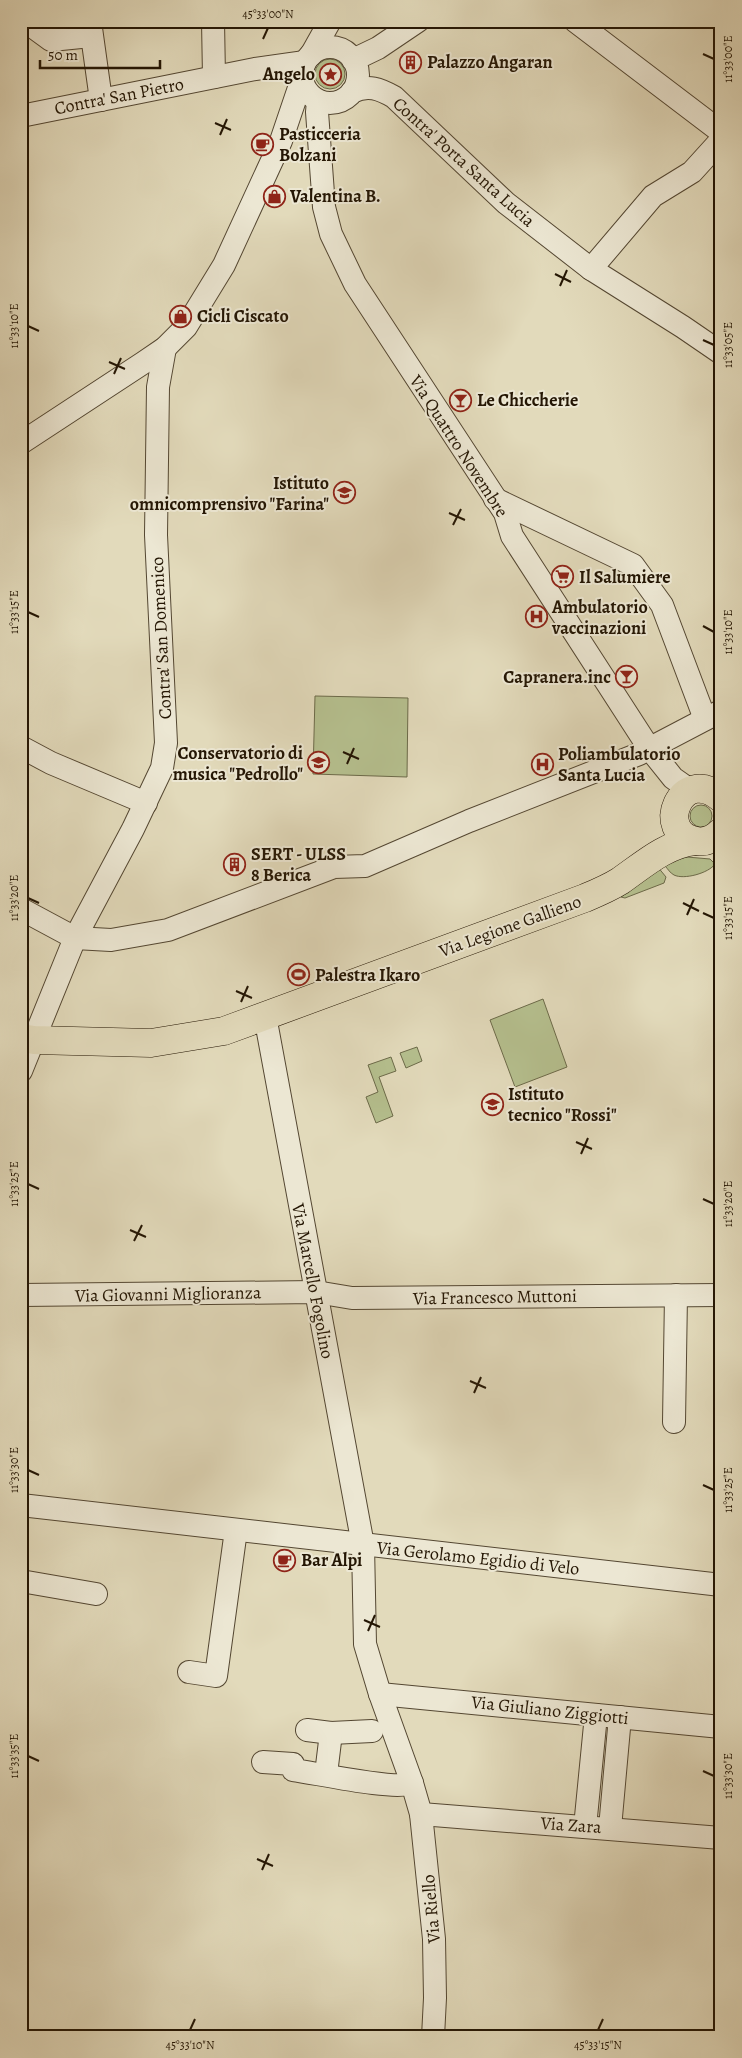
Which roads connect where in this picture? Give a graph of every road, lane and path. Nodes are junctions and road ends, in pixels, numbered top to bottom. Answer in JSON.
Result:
{"nodes":[{"id":1,"x":25,"y":21,"type":"edge"},
{"id":2,"x":213,"y":21,"type":"edge"},
{"id":3,"x":418,"y":21,"type":"edge"},
{"id":4,"x":575,"y":21,"type":"edge"},
{"id":5,"x":90,"y":29,"type":"edge"},
{"id":6,"x":336,"y":37,"type":"edge"},
{"id":7,"x":214,"y":77,"type":"junction"},
{"id":8,"x":309,"y":79,"type":"junction"},
{"id":9,"x":349,"y":95,"type":"junction"},
{"id":10,"x":101,"y":100,"type":"junction"},
{"id":11,"x":21,"y":116,"type":"edge"},
{"id":12,"x":721,"y":132,"type":"edge"},
{"id":13,"x":721,"y":140,"type":"edge"},
{"id":14,"x":322,"y":162,"type":"junction"},
{"id":15,"x":591,"y":269,"type":"junction"},
{"id":16,"x":165,"y":348,"type":"junction"},
{"id":17,"x":721,"y":352,"type":"edge"},
{"id":18,"x":22,"y":439,"type":"edge"},
{"id":19,"x":495,"y":499,"type":"junction"},
{"id":20,"x":533,"y":517,"type":"junction"},
{"id":21,"x":512,"y":536,"type":"junction"},
{"id":22,"x":713,"y":715,"type":"edge"},
{"id":23,"x":21,"y":747,"type":"edge"},
{"id":24,"x":649,"y":748,"type":"junction"},
{"id":25,"x":697,"y":796,"type":"edge"},
{"id":26,"x":146,"y":802,"type":"junction"},
{"id":27,"x":710,"y":842,"type":"edge"},
{"id":28,"x":619,"y":881,"type":"junction"},
{"id":29,"x":21,"y":909,"type":"edge"},
{"id":30,"x":75,"y":938,"type":"junction"},
{"id":31,"x":265,"y":1016,"type":"junction"},
{"id":32,"x":28,"y":1039,"type":"edge"},
{"id":33,"x":21,"y":1071,"type":"edge"},
{"id":34,"x":316,"y":1292,"type":"junction"},
{"id":35,"x":676,"y":1295,"type":"junction"},
{"id":36,"x":21,"y":1296,"type":"edge"},
{"id":37,"x":721,"y":1296,"type":"edge"},
{"id":38,"x":674,"y":1422,"type":"dead end"},
{"id":39,"x":21,"y":1504,"type":"edge"},
{"id":40,"x":236,"y":1530,"type":"junction"},
{"id":41,"x":363,"y":1545,"type":"junction"},
{"id":42,"x":21,"y":1581,"type":"edge"},
{"id":43,"x":721,"y":1585,"type":"edge"},
{"id":44,"x":96,"y":1594,"type":"dead end"},
{"id":45,"x":189,"y":1672,"type":"dead end"},
{"id":46,"x":380,"y":1694,"type":"junction"},
{"id":47,"x":596,"y":1715,"type":"junction"},
{"id":48,"x":620,"y":1717,"type":"junction"},
{"id":49,"x":721,"y":1727,"type":"edge"},
{"id":50,"x":307,"y":1730,"type":"dead end"},
{"id":51,"x":372,"y":1730,"type":"dead end"},
{"id":52,"x":331,"y":1733,"type":"junction"},
{"id":53,"x":264,"y":1762,"type":"dead end"},
{"id":54,"x":326,"y":1774,"type":"junction"},
{"id":55,"x":412,"y":1783,"type":"junction"},
{"id":56,"x":421,"y":1814,"type":"junction"},
{"id":57,"x":585,"y":1827,"type":"junction"},
{"id":58,"x":610,"y":1828,"type":"junction"},
{"id":59,"x":721,"y":1838,"type":"edge"},
{"id":60,"x":434,"y":2037,"type":"edge"}],
"edges":[{"from":1,"to":5,"type":"street"},
{"from":2,"to":7,"type":"street"},
{"from":3,"to":6,"type":"street"},
{"from":4,"to":12,"type":"street"},
{"from":5,"to":10,"type":"street"},
{"from":6,"to":8,"type":"street"},
{"from":6,"to":9,"type":"street","name":"Via Quattro Novembre"},
{"from":7,"to":8,"type":"street","name":"Contra' San Pietro"},
{"from":7,"to":10,"type":"street","name":"Contra' San Pietro"},
{"from":8,"to":9,"type":"street","name":"Contra' Porta Santa Lucia"},
{"from":8,"to":14,"type":"street","name":"Via Quattro Novembre"},
{"from":8,"to":16,"type":"street"},
{"from":9,"to":14,"type":"street","name":"Via Quattro Novembre"},
{"from":9,"to":15,"type":"street","name":"Contra' Porta Santa Lucia"},
{"from":10,"to":11,"type":"street","name":"Contra' San Pietro"},
{"from":13,"to":15,"type":"street"},
{"from":14,"to":19,"type":"street","name":"Via Quattro Novembre"},
{"from":15,"to":17,"type":"street","name":"Contra' Porta Santa Lucia"},
{"from":16,"to":18,"type":"street"},
{"from":16,"to":26,"type":"street","name":"Contra' San Domenico"},
{"from":19,"to":20,"type":"street"},
{"from":19,"to":21,"type":"street","name":"Via Quattro Novembre"},
{"from":20,"to":21,"type":"street"},
{"from":20,"to":22,"type":"street"},
{"from":21,"to":24,"type":"street","name":"Via Quattro Novembre"},
{"from":22,"to":24,"type":"street"},
{"from":23,"to":26,"type":"street"},
{"from":24,"to":25,"type":"street","name":"Via Quattro Novembre"},
{"from":24,"to":30,"type":"street"},
{"from":25,"to":27,"type":"main road"},
{"from":25,"to":28,"type":"main road","name":"Via Legione Gallieno"},
{"from":26,"to":30,"type":"street","name":"Contra' San Domenico"},
{"from":27,"to":28,"type":"main road","name":"Via Legione Gallieno"},
{"from":28,"to":31,"type":"main road","name":"Via Legione Gallieno"},
{"from":29,"to":30,"type":"street"},
{"from":30,"to":32,"type":"street","name":"Contra' San Domenico"},
{"from":31,"to":32,"type":"main road","name":"Via Legione Gallieno"},
{"from":31,"to":34,"type":"street","name":"Via Marcello Fogolino"},
{"from":32,"to":33,"type":"street","name":"Contra' San Domenico"},
{"from":34,"to":35,"type":"street","name":"Via Francesco Muttoni"},
{"from":34,"to":36,"type":"street","name":"Via Giovanni Miglioranza"},
{"from":34,"to":41,"type":"street","name":"Via Marcello Fogolino"},
{"from":35,"to":37,"type":"street","name":"Via Francesco Muttoni"},
{"from":35,"to":38,"type":"street"},
{"from":39,"to":40,"type":"street","name":"Via Gerolamo Egidio di Velo"},
{"from":40,"to":41,"type":"street","name":"Via Gerolamo Egidio di Velo"},
{"from":40,"to":45,"type":"street"},
{"from":41,"to":43,"type":"street","name":"Via Gerolamo Egidio di Velo"},
{"from":41,"to":46,"type":"street","name":"Via Riello"},
{"from":42,"to":44,"type":"street"},
{"from":46,"to":47,"type":"street","name":"Via Giuliano Ziggiotti"},
{"from":46,"to":55,"type":"street","name":"Via Riello"},
{"from":47,"to":48,"type":"street","name":"Via Giuliano Ziggiotti"},
{"from":47,"to":57,"type":"street"},
{"from":48,"to":49,"type":"street","name":"Via Giuliano Ziggiotti"},
{"from":48,"to":58,"type":"street"},
{"from":50,"to":52,"type":"street"},
{"from":51,"to":52,"type":"street"},
{"from":52,"to":54,"type":"street"},
{"from":53,"to":54,"type":"street"},
{"from":54,"to":55,"type":"street"},
{"from":55,"to":56,"type":"street","name":"Via Riello"},
{"from":56,"to":57,"type":"street","name":"Via Zara"},
{"from":56,"to":60,"type":"street","name":"Via Riello"},
{"from":57,"to":58,"type":"street","name":"Via Zara"},
{"from":58,"to":59,"type":"street","name":"Via Zara"}]}
